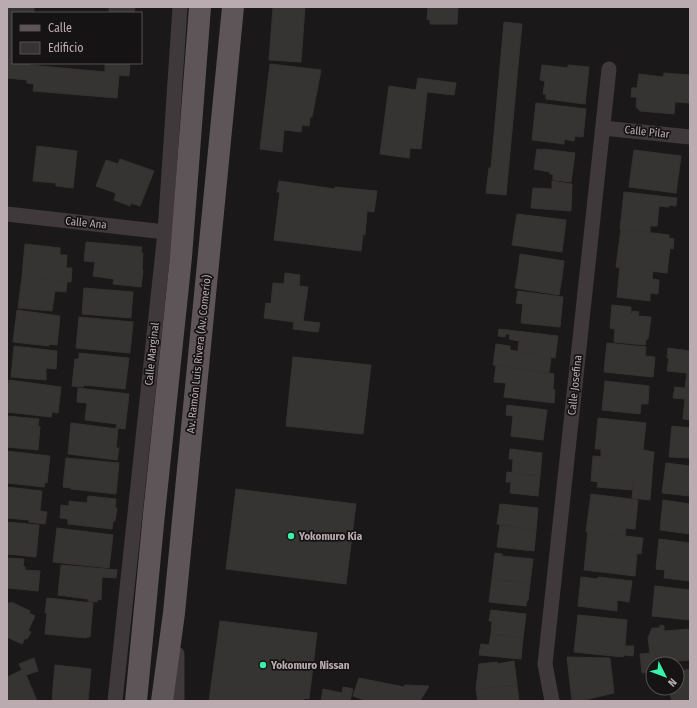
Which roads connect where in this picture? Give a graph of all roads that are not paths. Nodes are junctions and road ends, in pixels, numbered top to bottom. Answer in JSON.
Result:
{"nodes":[{"id":1,"x":180,"y":7,"type":"edge"},
{"id":2,"x":200,"y":7,"type":"edge"},
{"id":3,"x":233,"y":7,"type":"edge"},
{"id":4,"x":609,"y":69,"type":"dead end"},
{"id":5,"x":603,"y":128,"type":"junction"},
{"id":6,"x":690,"y":137,"type":"edge"},
{"id":7,"x":7,"y":214,"type":"edge"},
{"id":8,"x":165,"y":232,"type":"junction"},
{"id":9,"x":176,"y":595,"type":"junction"},
{"id":10,"x":115,"y":701,"type":"edge"},
{"id":11,"x":136,"y":701,"type":"edge"},
{"id":12,"x":162,"y":701,"type":"edge"},
{"id":13,"x":177,"y":701,"type":"edge"},
{"id":14,"x":552,"y":701,"type":"edge"}],
"edges":[{"from":1,"to":8,"type":"street","name":"Calle Marginal"},
{"from":2,"to":11,"type":"main road"},
{"from":3,"to":9,"type":"main road","name":"Av. Ramón Luis Rivera (Av. Comerío)"},
{"from":4,"to":5,"type":"street","name":"Calle Josefina"},
{"from":5,"to":6,"type":"street","name":"Calle Pilar"},
{"from":5,"to":14,"type":"street","name":"Calle Josefina"},
{"from":7,"to":8,"type":"street","name":"Calle Ana"},
{"from":8,"to":10,"type":"street","name":"Calle Marginal"},
{"from":9,"to":12,"type":"main road","name":"Av. Ramón Luis Rivera (Av. Comerío)"},
{"from":9,"to":13,"type":"street"}]}
